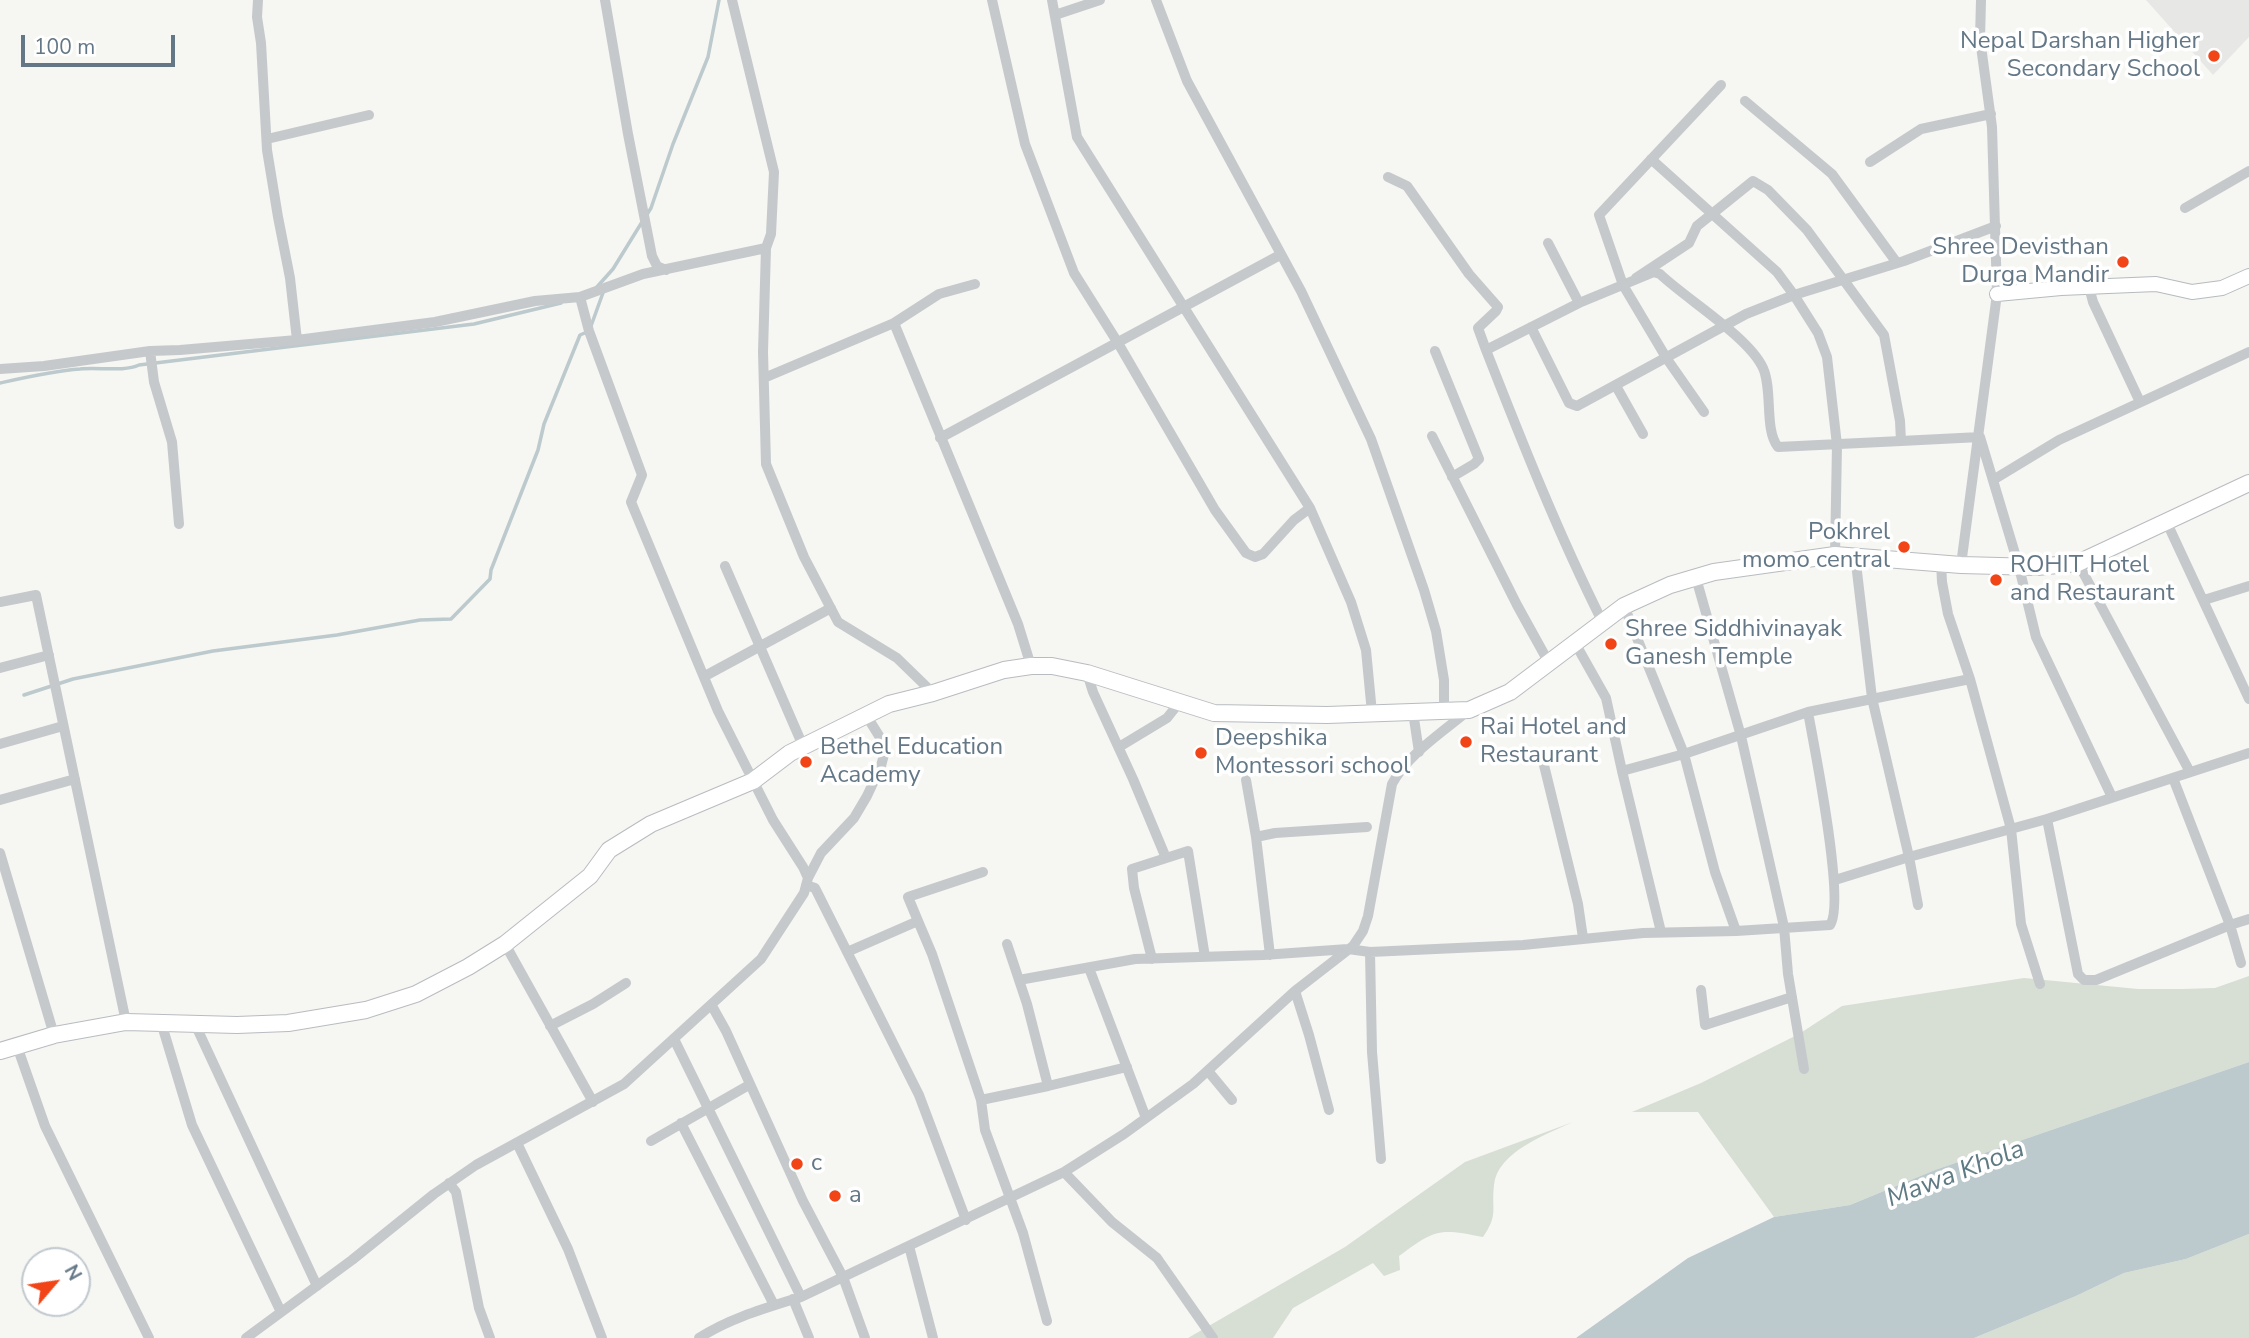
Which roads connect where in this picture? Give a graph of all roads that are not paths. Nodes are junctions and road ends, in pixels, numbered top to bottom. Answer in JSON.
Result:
{"nodes":[{"id":1,"x":258,"y":0,"type":"edge"},
{"id":2,"x":605,"y":0,"type":"edge"},
{"id":3,"x":732,"y":0,"type":"edge"},
{"id":4,"x":992,"y":0,"type":"edge"},
{"id":5,"x":1052,"y":0,"type":"edge"},
{"id":6,"x":1100,"y":0,"type":"edge"},
{"id":7,"x":1156,"y":0,"type":"edge"},
{"id":8,"x":1981,"y":0,"type":"edge"},
{"id":9,"x":1055,"y":15,"type":"junction"},
{"id":10,"x":1721,"y":85,"type":"dead end"},
{"id":11,"x":1745,"y":102,"type":"dead end"},
{"id":12,"x":1991,"y":114,"type":"junction"},
{"id":13,"x":369,"y":115,"type":"dead end"},
{"id":14,"x":267,"y":139,"type":"junction"},
{"id":15,"x":1651,"y":159,"type":"junction"},
{"id":16,"x":1870,"y":162,"type":"dead end"},
{"id":17,"x":2249,"y":171,"type":"edge"},
{"id":18,"x":1388,"y":177,"type":"dead end"},
{"id":19,"x":2185,"y":208,"type":"dead end"},
{"id":20,"x":1711,"y":214,"type":"junction"},
{"id":21,"x":1996,"y":226,"type":"junction"},
{"id":22,"x":1548,"y":243,"type":"dead end"},
{"id":23,"x":766,"y":248,"type":"junction"},
{"id":24,"x":1280,"y":255,"type":"junction"},
{"id":25,"x":653,"y":259,"type":"junction"},
{"id":26,"x":1896,"y":264,"type":"junction"},
{"id":27,"x":666,"y":270,"type":"junction"},
{"id":28,"x":646,"y":274,"type":"junction"},
{"id":29,"x":2249,"y":276,"type":"edge"},
{"id":30,"x":1636,"y":278,"type":"junction"},
{"id":31,"x":1844,"y":280,"type":"junction"},
{"id":32,"x":975,"y":284,"type":"dead end"},
{"id":33,"x":1623,"y":285,"type":"junction"},
{"id":34,"x":2089,"y":287,"type":"junction"},
{"id":35,"x":1997,"y":294,"type":"junction"},
{"id":36,"x":1794,"y":295,"type":"junction"},
{"id":37,"x":580,"y":297,"type":"junction"},
{"id":38,"x":1579,"y":303,"type":"junction"},
{"id":39,"x":1183,"y":309,"type":"junction"},
{"id":40,"x":894,"y":323,"type":"junction"},
{"id":41,"x":1723,"y":325,"type":"junction"},
{"id":42,"x":1531,"y":327,"type":"junction"},
{"id":43,"x":297,"y":340,"type":"junction"},
{"id":44,"x":1118,"y":343,"type":"junction"},
{"id":45,"x":1486,"y":350,"type":"junction"},
{"id":46,"x":150,"y":351,"type":"junction"},
{"id":47,"x":1435,"y":351,"type":"dead end"},
{"id":48,"x":2249,"y":352,"type":"edge"},
{"id":49,"x":1667,"y":359,"type":"junction"},
{"id":50,"x":0,"y":369,"type":"edge"},
{"id":51,"x":764,"y":378,"type":"junction"},
{"id":52,"x":1616,"y":386,"type":"junction"},
{"id":53,"x":2140,"y":402,"type":"junction"},
{"id":54,"x":1704,"y":412,"type":"dead end"},
{"id":55,"x":1643,"y":434,"type":"dead end"},
{"id":56,"x":1432,"y":436,"type":"dead end"},
{"id":57,"x":940,"y":438,"type":"junction"},
{"id":58,"x":1980,"y":438,"type":"junction"},
{"id":59,"x":1901,"y":441,"type":"junction"},
{"id":60,"x":1837,"y":445,"type":"junction"},
{"id":61,"x":1452,"y":477,"type":"junction"},
{"id":62,"x":1993,"y":481,"type":"junction"},
{"id":63,"x":2249,"y":483,"type":"edge"},
{"id":64,"x":1310,"y":508,"type":"junction"},
{"id":65,"x":2167,"y":523,"type":"junction"},
{"id":66,"x":179,"y":524,"type":"dead end"},
{"id":67,"x":1835,"y":555,"type":"junction"},
{"id":68,"x":1854,"y":555,"type":"junction"},
{"id":69,"x":1941,"y":562,"type":"junction"},
{"id":70,"x":2078,"y":563,"type":"junction"},
{"id":71,"x":1961,"y":565,"type":"junction"},
{"id":72,"x":724,"y":566,"type":"dead end"},
{"id":73,"x":2019,"y":567,"type":"junction"},
{"id":74,"x":1696,"y":578,"type":"junction"},
{"id":75,"x":2249,"y":586,"type":"edge"},
{"id":76,"x":2204,"y":600,"type":"junction"},
{"id":77,"x":0,"y":602,"type":"edge"},
{"id":78,"x":1624,"y":606,"type":"junction"},
{"id":79,"x":831,"y":608,"type":"junction"},
{"id":80,"x":1602,"y":621,"type":"junction"},
{"id":81,"x":1575,"y":643,"type":"junction"},
{"id":82,"x":758,"y":646,"type":"junction"},
{"id":83,"x":49,"y":655,"type":"junction"},
{"id":84,"x":1549,"y":663,"type":"junction"},
{"id":85,"x":1031,"y":666,"type":"junction"},
{"id":86,"x":0,"y":668,"type":"edge"},
{"id":87,"x":1087,"y":673,"type":"junction"},
{"id":88,"x":705,"y":676,"type":"junction"},
{"id":89,"x":1970,"y":680,"type":"junction"},
{"id":90,"x":933,"y":693,"type":"junction"},
{"id":91,"x":1872,"y":698,"type":"junction"},
{"id":92,"x":2249,"y":699,"type":"edge"},
{"id":93,"x":1179,"y":703,"type":"junction"},
{"id":94,"x":1469,"y":710,"type":"junction"},
{"id":95,"x":1444,"y":711,"type":"junction"},
{"id":96,"x":1413,"y":712,"type":"junction"},
{"id":97,"x":1808,"y":712,"type":"junction"},
{"id":98,"x":1372,"y":713,"type":"junction"},
{"id":99,"x":866,"y":715,"type":"junction"},
{"id":100,"x":64,"y":726,"type":"junction"},
{"id":101,"x":1741,"y":736,"type":"junction"},
{"id":102,"x":0,"y":744,"type":"edge"},
{"id":103,"x":803,"y":746,"type":"junction"},
{"id":104,"x":1119,"y":747,"type":"junction"},
{"id":105,"x":1419,"y":752,"type":"junction"},
{"id":106,"x":2249,"y":753,"type":"edge"},
{"id":107,"x":1684,"y":754,"type":"junction"},
{"id":108,"x":1542,"y":757,"type":"dead end"},
{"id":109,"x":1622,"y":771,"type":"junction"},
{"id":110,"x":2190,"y":772,"type":"junction"},
{"id":111,"x":2172,"y":778,"type":"junction"},
{"id":112,"x":75,"y":779,"type":"junction"},
{"id":113,"x":1246,"y":780,"type":"dead end"},
{"id":114,"x":753,"y":781,"type":"junction"},
{"id":115,"x":2112,"y":797,"type":"junction"},
{"id":116,"x":0,"y":800,"type":"edge"},
{"id":117,"x":2047,"y":819,"type":"junction"},
{"id":118,"x":1367,"y":827,"type":"dead end"},
{"id":119,"x":2011,"y":829,"type":"junction"},
{"id":120,"x":1256,"y":837,"type":"junction"},
{"id":121,"x":0,"y":853,"type":"edge"},
{"id":122,"x":1909,"y":857,"type":"junction"},
{"id":123,"x":1166,"y":858,"type":"junction"},
{"id":124,"x":983,"y":872,"type":"dead end"},
{"id":125,"x":1835,"y":880,"type":"junction"},
{"id":126,"x":807,"y":882,"type":"junction"},
{"id":127,"x":1918,"y":905,"type":"dead end"},
{"id":128,"x":2249,"y":919,"type":"edge"},
{"id":129,"x":918,"y":921,"type":"junction"},
{"id":130,"x":2230,"y":925,"type":"junction"},
{"id":131,"x":1784,"y":927,"type":"junction"},
{"id":132,"x":1736,"y":931,"type":"junction"},
{"id":133,"x":1661,"y":932,"type":"junction"},
{"id":134,"x":1583,"y":938,"type":"junction"},
{"id":135,"x":505,"y":944,"type":"junction"},
{"id":136,"x":1007,"y":944,"type":"dead end"},
{"id":137,"x":1348,"y":949,"type":"junction"},
{"id":138,"x":847,"y":952,"type":"junction"},
{"id":139,"x":1370,"y":952,"type":"junction"},
{"id":140,"x":1270,"y":955,"type":"junction"},
{"id":141,"x":1205,"y":957,"type":"junction"},
{"id":142,"x":1152,"y":959,"type":"junction"},
{"id":143,"x":2241,"y":963,"type":"dead end"},
{"id":144,"x":1089,"y":968,"type":"junction"},
{"id":145,"x":1019,"y":980,"type":"junction"},
{"id":146,"x":626,"y":983,"type":"dead end"},
{"id":147,"x":2040,"y":984,"type":"dead end"},
{"id":148,"x":1701,"y":990,"type":"dead end"},
{"id":149,"x":1295,"y":991,"type":"junction"},
{"id":150,"x":1792,"y":996,"type":"junction"},
{"id":151,"x":712,"y":1006,"type":"junction"},
{"id":152,"x":126,"y":1022,"type":"junction"},
{"id":153,"x":161,"y":1022,"type":"junction"},
{"id":154,"x":195,"y":1024,"type":"junction"},
{"id":155,"x":550,"y":1026,"type":"junction"},
{"id":156,"x":54,"y":1035,"type":"junction"},
{"id":157,"x":674,"y":1039,"type":"junction"},
{"id":158,"x":17,"y":1046,"type":"junction"},
{"id":159,"x":0,"y":1051,"type":"edge"},
{"id":160,"x":1127,"y":1067,"type":"junction"},
{"id":161,"x":1804,"y":1069,"type":"dead end"},
{"id":162,"x":1208,"y":1071,"type":"junction"},
{"id":163,"x":749,"y":1085,"type":"junction"},
{"id":164,"x":1048,"y":1086,"type":"junction"},
{"id":165,"x":981,"y":1100,"type":"junction"},
{"id":166,"x":1232,"y":1100,"type":"dead end"},
{"id":167,"x":593,"y":1102,"type":"junction"},
{"id":168,"x":707,"y":1109,"type":"junction"},
{"id":169,"x":1329,"y":1110,"type":"dead end"},
{"id":170,"x":1146,"y":1118,"type":"junction"},
{"id":171,"x":681,"y":1123,"type":"junction"},
{"id":172,"x":651,"y":1141,"type":"dead end"},
{"id":173,"x":517,"y":1143,"type":"junction"},
{"id":174,"x":1381,"y":1159,"type":"dead end"},
{"id":175,"x":1064,"y":1172,"type":"junction"},
{"id":176,"x":449,"y":1183,"type":"junction"},
{"id":177,"x":1010,"y":1199,"type":"junction"},
{"id":178,"x":966,"y":1220,"type":"junction"},
{"id":179,"x":909,"y":1246,"type":"junction"},
{"id":180,"x":842,"y":1277,"type":"junction"},
{"id":181,"x":317,"y":1286,"type":"junction"},
{"id":182,"x":797,"y":1298,"type":"junction"},
{"id":183,"x":774,"y":1305,"type":"junction"},
{"id":184,"x":281,"y":1312,"type":"junction"},
{"id":185,"x":1047,"y":1321,"type":"dead end"},
{"id":186,"x":149,"y":1338,"type":"edge"},
{"id":187,"x":246,"y":1338,"type":"edge"},
{"id":188,"x":490,"y":1338,"type":"edge"},
{"id":189,"x":601,"y":1338,"type":"edge"},
{"id":190,"x":699,"y":1338,"type":"edge"},
{"id":191,"x":809,"y":1338,"type":"edge"},
{"id":192,"x":865,"y":1338,"type":"edge"},
{"id":193,"x":933,"y":1338,"type":"edge"},
{"id":194,"x":1213,"y":1338,"type":"edge"}],
"edges":[{"from":1,"to":14,"type":"street"},
{"from":2,"to":25,"type":"street"},
{"from":3,"to":23,"type":"street"},
{"from":4,"to":44,"type":"street"},
{"from":5,"to":9,"type":"street"},
{"from":6,"to":9,"type":"street"},
{"from":7,"to":24,"type":"street"},
{"from":8,"to":12,"type":"street"},
{"from":9,"to":39,"type":"street"},
{"from":10,"to":15,"type":"street"},
{"from":11,"to":26,"type":"street"},
{"from":12,"to":16,"type":"street"},
{"from":12,"to":21,"type":"street"},
{"from":13,"to":14,"type":"street"},
{"from":14,"to":43,"type":"street"},
{"from":15,"to":20,"type":"street"},
{"from":15,"to":33,"type":"street"},
{"from":17,"to":19,"type":"street"},
{"from":18,"to":45,"type":"street"},
{"from":20,"to":30,"type":"street"},
{"from":20,"to":31,"type":"street"},
{"from":20,"to":36,"type":"street"},
{"from":21,"to":26,"type":"street"},
{"from":21,"to":35,"type":"street"},
{"from":22,"to":38,"type":"street"},
{"from":23,"to":27,"type":"street"},
{"from":23,"to":51,"type":"street"},
{"from":24,"to":39,"type":"street"},
{"from":24,"to":95,"type":"street"},
{"from":25,"to":27,"type":"street"},
{"from":25,"to":28,"type":"street"},
{"from":26,"to":31,"type":"street"},
{"from":27,"to":28,"type":"street"},
{"from":28,"to":37,"type":"street"},
{"from":29,"to":34,"type":"street"},
{"from":30,"to":33,"type":"street"},
{"from":30,"to":41,"type":"street"},
{"from":31,"to":36,"type":"street"},
{"from":31,"to":59,"type":"street"},
{"from":32,"to":40,"type":"street"},
{"from":33,"to":38,"type":"street"},
{"from":33,"to":49,"type":"street"},
{"from":34,"to":35,"type":"street"},
{"from":34,"to":53,"type":"street"},
{"from":35,"to":58,"type":"street"},
{"from":36,"to":41,"type":"street"},
{"from":36,"to":60,"type":"street"},
{"from":37,"to":43,"type":"street"},
{"from":37,"to":88,"type":"street"},
{"from":38,"to":42,"type":"street"},
{"from":39,"to":44,"type":"street"},
{"from":39,"to":64,"type":"street"},
{"from":40,"to":51,"type":"street"},
{"from":40,"to":57,"type":"street"},
{"from":41,"to":49,"type":"street"},
{"from":41,"to":60,"type":"street"},
{"from":42,"to":45,"type":"street"},
{"from":42,"to":52,"type":"street"},
{"from":43,"to":46,"type":"street"},
{"from":44,"to":57,"type":"street"},
{"from":44,"to":64,"type":"street"},
{"from":45,"to":80,"type":"street"},
{"from":46,"to":50,"type":"street"},
{"from":46,"to":66,"type":"street"},
{"from":47,"to":61,"type":"street"},
{"from":48,"to":53,"type":"street"},
{"from":49,"to":52,"type":"street"},
{"from":49,"to":54,"type":"street"},
{"from":51,"to":79,"type":"street"},
{"from":52,"to":55,"type":"street"},
{"from":53,"to":62,"type":"street"},
{"from":56,"to":61,"type":"street"},
{"from":57,"to":85,"type":"street"},
{"from":58,"to":59,"type":"street"},
{"from":58,"to":62,"type":"street"},
{"from":58,"to":71,"type":"street"},
{"from":59,"to":60,"type":"street"},
{"from":60,"to":67,"type":"street"},
{"from":61,"to":84,"type":"street"},
{"from":62,"to":73,"type":"street"},
{"from":63,"to":65,"type":"main road"},
{"from":64,"to":98,"type":"street"},
{"from":65,"to":70,"type":"main road"},
{"from":65,"to":76,"type":"street"},
{"from":67,"to":68,"type":"main road"},
{"from":67,"to":74,"type":"main road"},
{"from":68,"to":69,"type":"main road"},
{"from":68,"to":91,"type":"street"},
{"from":69,"to":71,"type":"main road"},
{"from":69,"to":89,"type":"street"},
{"from":70,"to":73,"type":"main road"},
{"from":70,"to":110,"type":"street"},
{"from":71,"to":73,"type":"main road"},
{"from":72,"to":82,"type":"street"},
{"from":73,"to":115,"type":"street"},
{"from":74,"to":78,"type":"main road"},
{"from":74,"to":101,"type":"street"},
{"from":75,"to":76,"type":"street"},
{"from":76,"to":92,"type":"street"},
{"from":77,"to":83,"type":"street"},
{"from":78,"to":80,"type":"main road"},
{"from":78,"to":107,"type":"street"},
{"from":79,"to":82,"type":"street"},
{"from":79,"to":90,"type":"street"},
{"from":80,"to":81,"type":"main road"},
{"from":81,"to":84,"type":"main road"},
{"from":81,"to":109,"type":"street"},
{"from":82,"to":88,"type":"street"},
{"from":82,"to":103,"type":"street"},
{"from":83,"to":86,"type":"street"},
{"from":83,"to":100,"type":"street"},
{"from":84,"to":94,"type":"main road"},
{"from":85,"to":87,"type":"main road"},
{"from":85,"to":90,"type":"main road"},
{"from":87,"to":93,"type":"main road"},
{"from":87,"to":104,"type":"street"},
{"from":88,"to":114,"type":"street"},
{"from":89,"to":91,"type":"street"},
{"from":89,"to":119,"type":"street"},
{"from":90,"to":99,"type":"main road"},
{"from":91,"to":97,"type":"street"},
{"from":91,"to":122,"type":"street"},
{"from":93,"to":98,"type":"main road"},
{"from":93,"to":104,"type":"street"},
{"from":94,"to":95,"type":"main road"},
{"from":94,"to":105,"type":"street"},
{"from":95,"to":96,"type":"main road"},
{"from":96,"to":98,"type":"main road"},
{"from":96,"to":105,"type":"street"},
{"from":97,"to":101,"type":"street"},
{"from":97,"to":125,"type":"street"},
{"from":99,"to":103,"type":"main road"},
{"from":99,"to":126,"type":"street"},
{"from":100,"to":102,"type":"street"},
{"from":100,"to":112,"type":"street"},
{"from":101,"to":107,"type":"street"},
{"from":101,"to":131,"type":"street"},
{"from":103,"to":114,"type":"main road"},
{"from":104,"to":123,"type":"street"},
{"from":105,"to":137,"type":"street"},
{"from":106,"to":110,"type":"street"},
{"from":107,"to":109,"type":"street"},
{"from":107,"to":132,"type":"street"},
{"from":108,"to":134,"type":"street"},
{"from":109,"to":133,"type":"street"},
{"from":110,"to":111,"type":"street"},
{"from":111,"to":115,"type":"street"},
{"from":111,"to":130,"type":"street"},
{"from":112,"to":116,"type":"street"},
{"from":112,"to":152,"type":"street"},
{"from":113,"to":120,"type":"street"},
{"from":114,"to":126,"type":"street"},
{"from":114,"to":135,"type":"main road"},
{"from":115,"to":117,"type":"street"},
{"from":117,"to":119,"type":"street"},
{"from":117,"to":130,"type":"street"},
{"from":118,"to":120,"type":"street"},
{"from":119,"to":122,"type":"street"},
{"from":119,"to":147,"type":"street"},
{"from":120,"to":140,"type":"street"},
{"from":121,"to":156,"type":"street"},
{"from":122,"to":125,"type":"street"},
{"from":122,"to":127,"type":"street"},
{"from":123,"to":141,"type":"street"},
{"from":123,"to":142,"type":"street"},
{"from":124,"to":129,"type":"street"},
{"from":125,"to":131,"type":"street"},
{"from":126,"to":138,"type":"street"},
{"from":126,"to":151,"type":"street"},
{"from":128,"to":130,"type":"street"},
{"from":129,"to":138,"type":"street"},
{"from":129,"to":165,"type":"street"},
{"from":130,"to":143,"type":"street"},
{"from":131,"to":132,"type":"street"},
{"from":131,"to":150,"type":"street"},
{"from":132,"to":133,"type":"street"},
{"from":133,"to":134,"type":"street"},
{"from":134,"to":139,"type":"street"},
{"from":135,"to":154,"type":"main road"},
{"from":135,"to":155,"type":"street"},
{"from":136,"to":145,"type":"street"},
{"from":137,"to":139,"type":"street"},
{"from":137,"to":140,"type":"street"},
{"from":137,"to":149,"type":"street"},
{"from":138,"to":178,"type":"street"},
{"from":139,"to":174,"type":"street"},
{"from":140,"to":141,"type":"street"},
{"from":141,"to":142,"type":"street"},
{"from":142,"to":144,"type":"street"},
{"from":144,"to":145,"type":"street"},
{"from":144,"to":160,"type":"street"},
{"from":145,"to":164,"type":"street"},
{"from":146,"to":155,"type":"street"},
{"from":148,"to":150,"type":"street"},
{"from":149,"to":162,"type":"street"},
{"from":149,"to":169,"type":"street"},
{"from":150,"to":161,"type":"street"},
{"from":151,"to":157,"type":"street"},
{"from":151,"to":163,"type":"street"},
{"from":152,"to":153,"type":"main road"},
{"from":152,"to":156,"type":"main road"},
{"from":153,"to":154,"type":"main road"},
{"from":153,"to":184,"type":"street"},
{"from":154,"to":181,"type":"street"},
{"from":155,"to":167,"type":"street"},
{"from":156,"to":158,"type":"main road"},
{"from":157,"to":167,"type":"street"},
{"from":157,"to":168,"type":"street"},
{"from":158,"to":159,"type":"main road"},
{"from":158,"to":186,"type":"street"},
{"from":160,"to":164,"type":"street"},
{"from":160,"to":170,"type":"street"},
{"from":162,"to":166,"type":"street"},
{"from":162,"to":170,"type":"street"},
{"from":163,"to":168,"type":"street"},
{"from":163,"to":180,"type":"street"},
{"from":164,"to":165,"type":"street"},
{"from":165,"to":177,"type":"street"},
{"from":167,"to":173,"type":"street"},
{"from":168,"to":171,"type":"street"},
{"from":168,"to":182,"type":"street"},
{"from":170,"to":175,"type":"street"},
{"from":171,"to":172,"type":"street"},
{"from":171,"to":183,"type":"street"},
{"from":173,"to":176,"type":"street"},
{"from":173,"to":189,"type":"street"},
{"from":175,"to":177,"type":"street"},
{"from":175,"to":194,"type":"street"},
{"from":176,"to":181,"type":"street"},
{"from":176,"to":188,"type":"street"},
{"from":177,"to":178,"type":"street"},
{"from":177,"to":185,"type":"street"},
{"from":178,"to":179,"type":"street"},
{"from":179,"to":180,"type":"street"},
{"from":179,"to":193,"type":"street"},
{"from":180,"to":182,"type":"street"},
{"from":180,"to":192,"type":"street"},
{"from":181,"to":184,"type":"street"},
{"from":182,"to":183,"type":"street"},
{"from":182,"to":191,"type":"street"},
{"from":183,"to":190,"type":"street"},
{"from":184,"to":187,"type":"street"}]}
